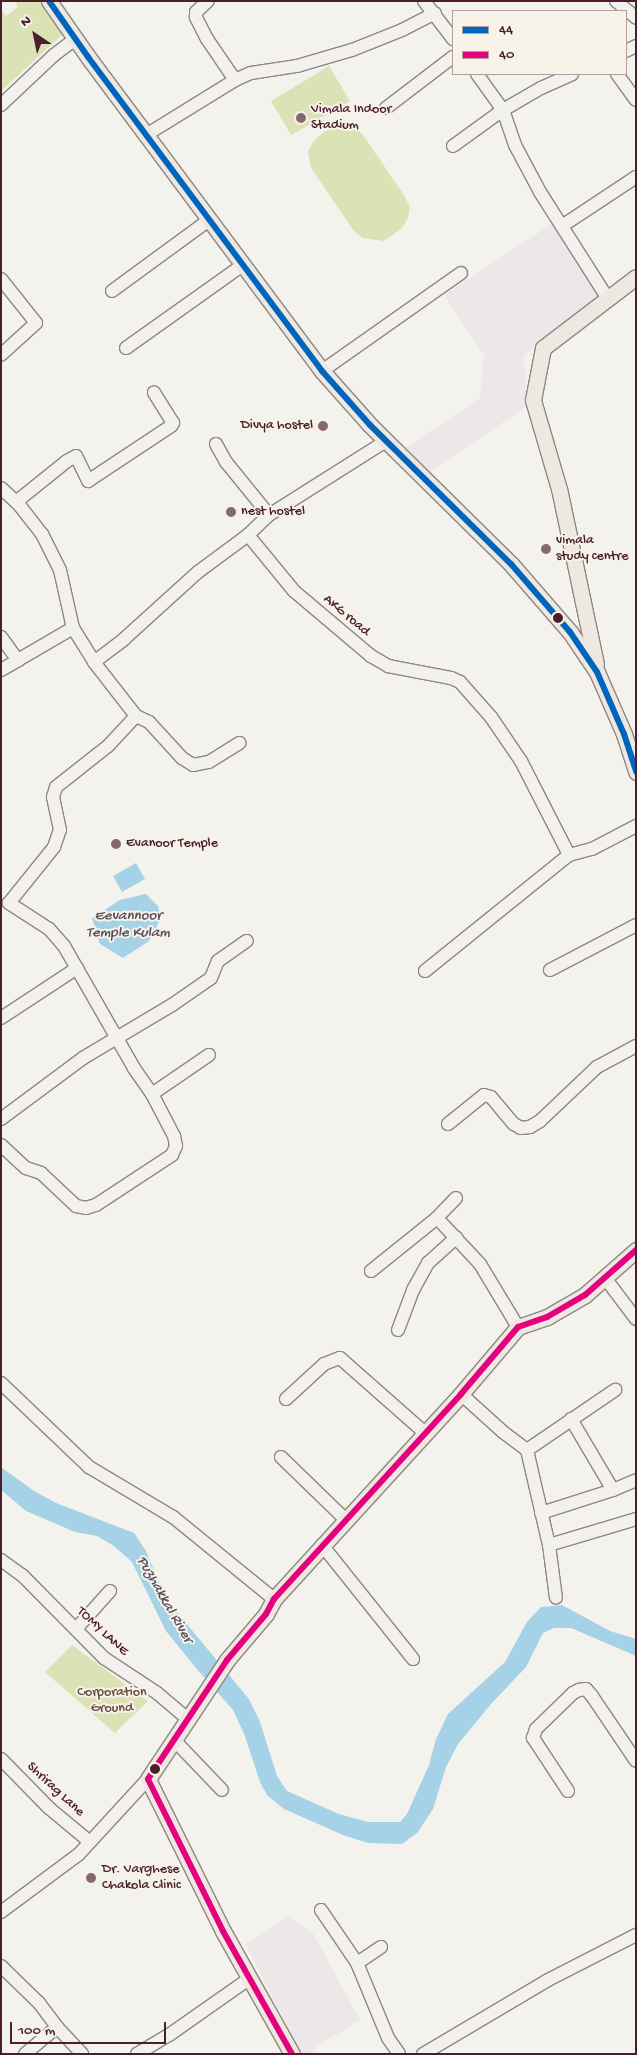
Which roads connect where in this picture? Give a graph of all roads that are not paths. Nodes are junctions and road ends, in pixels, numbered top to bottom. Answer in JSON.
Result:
{"nodes":[{"id":1,"x":49,"y":1,"type":"edge"},
{"id":2,"x":616,"y":1,"type":"edge"},
{"id":3,"x":205,"y":2,"type":"edge"},
{"id":4,"x":430,"y":5,"type":"edge"},
{"id":5,"x":627,"y":10,"type":"edge"},
{"id":6,"x":75,"y":38,"type":"junction"},
{"id":7,"x":452,"y":38,"type":"edge"},
{"id":8,"x":452,"y":58,"type":"edge"},
{"id":9,"x":479,"y":75,"type":"edge"},
{"id":10,"x":570,"y":75,"type":"edge"},
{"id":11,"x":618,"y":75,"type":"edge"},
{"id":12,"x":235,"y":80,"type":"junction"},
{"id":13,"x":636,"y":100,"type":"edge"},
{"id":14,"x":1,"y":105,"type":"edge"},
{"id":15,"x":386,"y":108,"type":"dead end"},
{"id":16,"x":503,"y":110,"type":"junction"},
{"id":17,"x":146,"y":135,"type":"junction"},
{"id":18,"x":453,"y":146,"type":"dead end"},
{"id":19,"x":636,"y":178,"type":"edge"},
{"id":20,"x":210,"y":220,"type":"junction"},
{"id":21,"x":562,"y":226,"type":"junction"},
{"id":22,"x":243,"y":265,"type":"junction"},
{"id":23,"x":461,"y":273,"type":"dead end"},
{"id":24,"x":636,"y":277,"type":"edge"},
{"id":25,"x":1,"y":279,"type":"edge"},
{"id":26,"x":112,"y":291,"type":"dead end"},
{"id":27,"x":607,"y":298,"type":"junction"},
{"id":28,"x":126,"y":348,"type":"dead end"},
{"id":29,"x":1,"y":355,"type":"edge"},
{"id":30,"x":322,"y":371,"type":"junction"},
{"id":31,"x":154,"y":392,"type":"dead end"},
{"id":32,"x":386,"y":441,"type":"junction"},
{"id":33,"x":216,"y":444,"type":"dead end"},
{"id":34,"x":1,"y":488,"type":"edge"},
{"id":35,"x":16,"y":502,"type":"junction"},
{"id":36,"x":269,"y":515,"type":"junction"},
{"id":37,"x":248,"y":535,"type":"junction"},
{"id":38,"x":72,"y":628,"type":"junction"},
{"id":39,"x":1,"y":637,"type":"edge"},
{"id":40,"x":18,"y":660,"type":"junction"},
{"id":41,"x":94,"y":662,"type":"junction"},
{"id":42,"x":1,"y":670,"type":"edge"},
{"id":43,"x":597,"y":672,"type":"junction"},
{"id":44,"x":136,"y":716,"type":"junction"},
{"id":45,"x":239,"y":743,"type":"dead end"},
{"id":46,"x":636,"y":771,"type":"edge"},
{"id":47,"x":636,"y":826,"type":"edge"},
{"id":48,"x":569,"y":855,"type":"junction"},
{"id":49,"x":5,"y":905,"type":"edge"},
{"id":50,"x":636,"y":925,"type":"edge"},
{"id":51,"x":247,"y":941,"type":"dead end"},
{"id":52,"x":77,"y":968,"type":"junction"},
{"id":53,"x":550,"y":970,"type":"dead end"},
{"id":54,"x":425,"y":971,"type":"dead end"},
{"id":55,"x":1,"y":1018,"type":"edge"},
{"id":56,"x":116,"y":1038,"type":"junction"},
{"id":57,"x":636,"y":1046,"type":"edge"},
{"id":58,"x":209,"y":1054,"type":"dead end"},
{"id":59,"x":152,"y":1094,"type":"junction"},
{"id":60,"x":1,"y":1119,"type":"edge"},
{"id":61,"x":448,"y":1124,"type":"dead end"},
{"id":62,"x":1,"y":1145,"type":"edge"},
{"id":63,"x":456,"y":1198,"type":"dead end"},
{"id":64,"x":437,"y":1218,"type":"junction"},
{"id":65,"x":456,"y":1238,"type":"junction"},
{"id":66,"x":636,"y":1250,"type":"edge"},
{"id":67,"x":371,"y":1271,"type":"dead end"},
{"id":68,"x":605,"y":1278,"type":"junction"},
{"id":69,"x":636,"y":1319,"type":"edge"},
{"id":70,"x":518,"y":1327,"type":"junction"},
{"id":71,"x":398,"y":1330,"type":"dead end"},
{"id":72,"x":1,"y":1383,"type":"edge"},
{"id":73,"x":615,"y":1390,"type":"dead end"},
{"id":74,"x":461,"y":1394,"type":"junction"},
{"id":75,"x":286,"y":1399,"type":"dead end"},
{"id":76,"x":571,"y":1419,"type":"junction"},
{"id":77,"x":425,"y":1433,"type":"junction"},
{"id":78,"x":526,"y":1450,"type":"junction"},
{"id":79,"x":281,"y":1457,"type":"dead end"},
{"id":80,"x":636,"y":1480,"type":"edge"},
{"id":81,"x":613,"y":1490,"type":"junction"},
{"id":82,"x":541,"y":1513,"type":"junction"},
{"id":83,"x":636,"y":1519,"type":"edge"},
{"id":84,"x":345,"y":1520,"type":"junction"},
{"id":85,"x":549,"y":1545,"type":"junction"},
{"id":86,"x":322,"y":1546,"type":"junction"},
{"id":87,"x":1,"y":1560,"type":"edge"},
{"id":88,"x":110,"y":1591,"type":"dead end"},
{"id":89,"x":556,"y":1598,"type":"dead end"},
{"id":90,"x":274,"y":1599,"type":"junction"},
{"id":91,"x":76,"y":1629,"type":"junction"},
{"id":92,"x":413,"y":1659,"type":"dead end"},
{"id":93,"x":188,"y":1720,"type":"junction"},
{"id":94,"x":174,"y":1740,"type":"junction"},
{"id":95,"x":1,"y":1759,"type":"edge"},
{"id":96,"x":636,"y":1761,"type":"edge"},
{"id":97,"x":148,"y":1779,"type":"junction"},
{"id":98,"x":222,"y":1790,"type":"dead end"},
{"id":99,"x":568,"y":1790,"type":"dead end"},
{"id":100,"x":90,"y":1842,"type":"junction"},
{"id":101,"x":321,"y":1910,"type":"dead end"},
{"id":102,"x":1,"y":1912,"type":"edge"},
{"id":103,"x":636,"y":1935,"type":"edge"},
{"id":104,"x":382,"y":1947,"type":"dead end"},
{"id":105,"x":357,"y":1963,"type":"junction"},
{"id":106,"x":1,"y":1966,"type":"edge"},
{"id":107,"x":250,"y":1978,"type":"junction"},
{"id":108,"x":57,"y":2027,"type":"junction"},
{"id":109,"x":26,"y":2054,"type":"edge"},
{"id":110,"x":82,"y":2054,"type":"edge"},
{"id":111,"x":137,"y":2054,"type":"edge"},
{"id":112,"x":292,"y":2054,"type":"edge"},
{"id":113,"x":399,"y":2054,"type":"edge"},
{"id":114,"x":424,"y":2054,"type":"edge"}],
"edges":[{"from":1,"to":6,"type":"main road"},
{"from":2,"to":5,"type":"street"},
{"from":3,"to":12,"type":"street"},
{"from":4,"to":7,"type":"street"},
{"from":4,"to":12,"type":"street"},
{"from":6,"to":14,"type":"street"},
{"from":6,"to":17,"type":"main road"},
{"from":8,"to":15,"type":"street"},
{"from":9,"to":16,"type":"street"},
{"from":10,"to":16,"type":"street"},
{"from":11,"to":13,"type":"street"},
{"from":12,"to":17,"type":"street"},
{"from":16,"to":18,"type":"street"},
{"from":16,"to":21,"type":"street"},
{"from":17,"to":20,"type":"main road"},
{"from":19,"to":21,"type":"street"},
{"from":20,"to":22,"type":"main road"},
{"from":20,"to":26,"type":"street"},
{"from":21,"to":27,"type":"street"},
{"from":22,"to":28,"type":"street"},
{"from":22,"to":30,"type":"main road"},
{"from":23,"to":30,"type":"street"},
{"from":24,"to":27,"type":"main road"},
{"from":25,"to":29,"type":"street"},
{"from":27,"to":43,"type":"main road"},
{"from":30,"to":32,"type":"main road"},
{"from":31,"to":35,"type":"street"},
{"from":32,"to":36,"type":"street"},
{"from":32,"to":43,"type":"main road"},
{"from":33,"to":36,"type":"street"},
{"from":34,"to":35,"type":"street"},
{"from":35,"to":38,"type":"street"},
{"from":36,"to":37,"type":"street"},
{"from":37,"to":41,"type":"street"},
{"from":37,"to":48,"type":"street","name":"AKG road"},
{"from":38,"to":40,"type":"street"},
{"from":38,"to":41,"type":"street"},
{"from":39,"to":40,"type":"street"},
{"from":40,"to":42,"type":"street"},
{"from":41,"to":44,"type":"street"},
{"from":43,"to":46,"type":"main road"},
{"from":44,"to":45,"type":"street"},
{"from":44,"to":49,"type":"street"},
{"from":47,"to":48,"type":"street"},
{"from":48,"to":54,"type":"street"},
{"from":49,"to":52,"type":"street"},
{"from":50,"to":53,"type":"street"},
{"from":51,"to":56,"type":"street"},
{"from":52,"to":55,"type":"street"},
{"from":52,"to":56,"type":"street"},
{"from":56,"to":59,"type":"street"},
{"from":56,"to":60,"type":"street"},
{"from":57,"to":61,"type":"street"},
{"from":58,"to":59,"type":"street"},
{"from":59,"to":62,"type":"street"},
{"from":63,"to":64,"type":"street"},
{"from":64,"to":65,"type":"street"},
{"from":64,"to":67,"type":"street"},
{"from":65,"to":70,"type":"street"},
{"from":65,"to":71,"type":"street"},
{"from":66,"to":68,"type":"main road"},
{"from":68,"to":69,"type":"street"},
{"from":68,"to":70,"type":"main road"},
{"from":70,"to":74,"type":"main road"},
{"from":72,"to":90,"type":"street"},
{"from":73,"to":76,"type":"street"},
{"from":74,"to":77,"type":"main road"},
{"from":74,"to":78,"type":"street"},
{"from":75,"to":77,"type":"street"},
{"from":76,"to":78,"type":"street"},
{"from":76,"to":81,"type":"street"},
{"from":77,"to":84,"type":"main road"},
{"from":78,"to":82,"type":"street"},
{"from":79,"to":84,"type":"street"},
{"from":80,"to":81,"type":"street"},
{"from":81,"to":82,"type":"street"},
{"from":82,"to":85,"type":"street"},
{"from":83,"to":85,"type":"street"},
{"from":84,"to":86,"type":"main road"},
{"from":85,"to":89,"type":"street"},
{"from":86,"to":90,"type":"main road"},
{"from":86,"to":92,"type":"street"},
{"from":87,"to":91,"type":"street","name":"TOMY LANE"},
{"from":88,"to":91,"type":"street"},
{"from":90,"to":93,"type":"main road"},
{"from":91,"to":93,"type":"street","name":"TOMY LANE"},
{"from":93,"to":94,"type":"main road"},
{"from":94,"to":97,"type":"main road"},
{"from":94,"to":98,"type":"street"},
{"from":95,"to":100,"type":"street","name":"Shrirag Lane"},
{"from":96,"to":99,"type":"street"},
{"from":97,"to":100,"type":"street"},
{"from":97,"to":107,"type":"main road"},
{"from":100,"to":102,"type":"street"},
{"from":101,"to":105,"type":"street"},
{"from":103,"to":114,"type":"street"},
{"from":104,"to":105,"type":"street"},
{"from":105,"to":113,"type":"street"},
{"from":106,"to":108,"type":"street"},
{"from":107,"to":111,"type":"street"},
{"from":107,"to":112,"type":"main road"},
{"from":108,"to":109,"type":"street"},
{"from":108,"to":110,"type":"street"}]}
